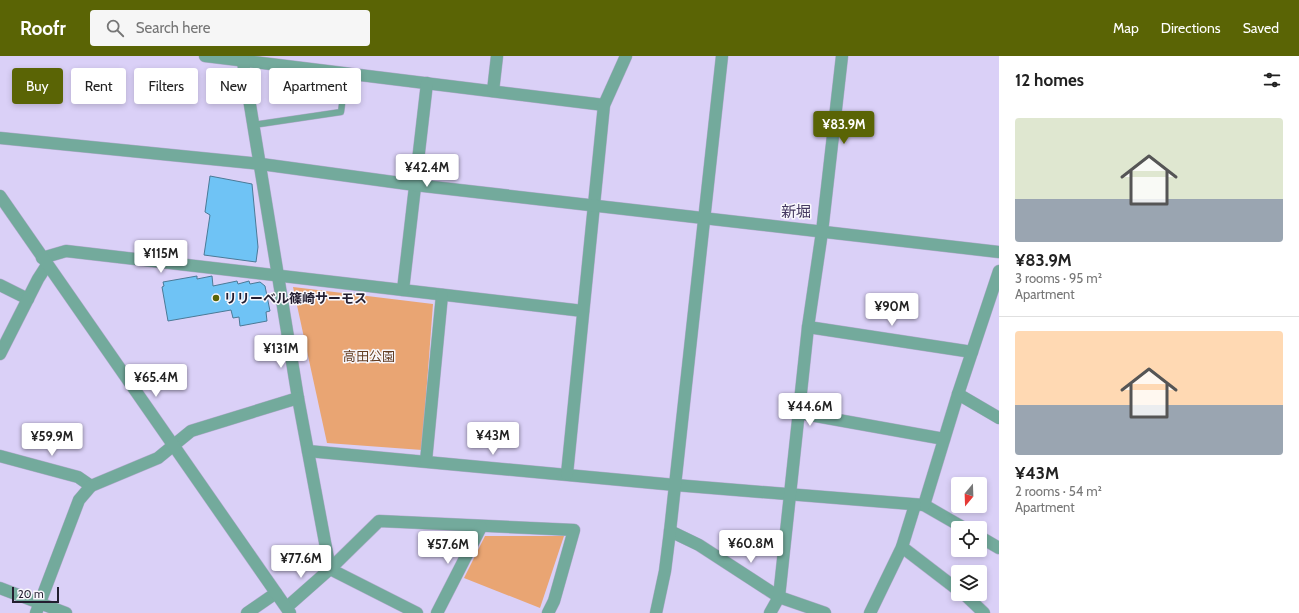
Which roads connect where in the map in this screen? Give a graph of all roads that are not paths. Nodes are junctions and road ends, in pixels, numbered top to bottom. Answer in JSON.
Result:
{"nodes":[{"id":1,"x":204,"y":56,"type":"edge"},
{"id":2,"x":497,"y":56,"type":"edge"},
{"id":3,"x":626,"y":56,"type":"edge"},
{"id":4,"x":722,"y":56,"type":"edge"},
{"id":5,"x":842,"y":56,"type":"edge"},
{"id":6,"x":243,"y":58,"type":"edge"},
{"id":7,"x":312,"y":68,"type":"edge"},
{"id":8,"x":361,"y":75,"type":"edge"},
{"id":9,"x":427,"y":83,"type":"junction"},
{"id":10,"x":493,"y":92,"type":"junction"},
{"id":11,"x":342,"y":104,"type":"edge"},
{"id":12,"x":604,"y":105,"type":"junction"},
{"id":13,"x":253,"y":125,"type":"junction"},
{"id":14,"x":0,"y":138,"type":"edge"},
{"id":15,"x":261,"y":164,"type":"junction"},
{"id":16,"x":415,"y":185,"type":"junction"},
{"id":17,"x":0,"y":196,"type":"edge"},
{"id":18,"x":594,"y":204,"type":"junction"},
{"id":19,"x":704,"y":218,"type":"junction"},
{"id":20,"x":822,"y":232,"type":"junction"},
{"id":21,"x":999,"y":252,"type":"edge"},
{"id":22,"x":45,"y":261,"type":"junction"},
{"id":23,"x":999,"y":271,"type":"edge"},
{"id":24,"x":278,"y":276,"type":"junction"},
{"id":25,"x":0,"y":285,"type":"edge"},
{"id":26,"x":403,"y":290,"type":"junction"},
{"id":27,"x":442,"y":295,"type":"junction"},
{"id":28,"x":28,"y":299,"type":"junction"},
{"id":29,"x":583,"y":311,"type":"junction"},
{"id":30,"x":808,"y":327,"type":"junction"},
{"id":31,"x":972,"y":352,"type":"junction"},
{"id":32,"x":0,"y":354,"type":"edge"},
{"id":33,"x":958,"y":394,"type":"junction"},
{"id":34,"x":298,"y":398,"type":"junction"},
{"id":35,"x":799,"y":413,"type":"junction"},
{"id":36,"x":999,"y":418,"type":"edge"},
{"id":37,"x":944,"y":439,"type":"junction"},
{"id":38,"x":174,"y":444,"type":"junction"},
{"id":39,"x":308,"y":450,"type":"junction"},
{"id":40,"x":0,"y":456,"type":"edge"},
{"id":41,"x":426,"y":462,"type":"junction"},
{"id":42,"x":566,"y":474,"type":"junction"},
{"id":43,"x":675,"y":485,"type":"junction"},
{"id":44,"x":91,"y":486,"type":"junction"},
{"id":45,"x":790,"y":494,"type":"junction"},
{"id":46,"x":920,"y":505,"type":"junction"},
{"id":47,"x":951,"y":521,"type":"edge"},
{"id":48,"x":481,"y":527,"type":"junction"},
{"id":49,"x":670,"y":531,"type":"junction"},
{"id":50,"x":987,"y":541,"type":"edge"},
{"id":51,"x":902,"y":546,"type":"junction"},
{"id":52,"x":999,"y":548,"type":"edge"},
{"id":53,"x":330,"y":569,"type":"junction"},
{"id":54,"x":951,"y":584,"type":"edge"},
{"id":55,"x":0,"y":588,"type":"edge"},
{"id":56,"x":276,"y":593,"type":"junction"},
{"id":57,"x":779,"y":597,"type":"junction"},
{"id":58,"x":971,"y":601,"type":"edge"},
{"id":59,"x":38,"y":608,"type":"edge"},
{"id":60,"x":288,"y":610,"type":"edge"},
{"id":61,"x":66,"y":613,"type":"edge"},
{"id":62,"x":247,"y":613,"type":"edge"},
{"id":63,"x":417,"y":613,"type":"edge"},
{"id":64,"x":437,"y":613,"type":"edge"},
{"id":65,"x":548,"y":613,"type":"edge"},
{"id":66,"x":656,"y":613,"type":"edge"},
{"id":67,"x":770,"y":613,"type":"edge"},
{"id":68,"x":824,"y":613,"type":"edge"},
{"id":69,"x":870,"y":613,"type":"edge"},
{"id":70,"x":984,"y":613,"type":"edge"}],
"edges":[{"from":1,"to":6,"type":"street"},
{"from":2,"to":10,"type":"street"},
{"from":3,"to":12,"type":"street"},
{"from":4,"to":19,"type":"street"},
{"from":5,"to":20,"type":"street"},
{"from":6,"to":7,"type":"street"},
{"from":6,"to":13,"type":"street"},
{"from":8,"to":9,"type":"street"},
{"from":9,"to":10,"type":"street"},
{"from":9,"to":16,"type":"street"},
{"from":10,"to":12,"type":"street"},
{"from":11,"to":13,"type":"lane"},
{"from":12,"to":18,"type":"street"},
{"from":13,"to":15,"type":"street"},
{"from":14,"to":15,"type":"street"},
{"from":15,"to":16,"type":"street"},
{"from":15,"to":24,"type":"street"},
{"from":16,"to":18,"type":"street"},
{"from":16,"to":26,"type":"street"},
{"from":17,"to":22,"type":"street"},
{"from":18,"to":19,"type":"street"},
{"from":18,"to":29,"type":"street"},
{"from":19,"to":20,"type":"street"},
{"from":19,"to":43,"type":"street"},
{"from":20,"to":21,"type":"street"},
{"from":20,"to":30,"type":"street"},
{"from":22,"to":24,"type":"street"},
{"from":22,"to":28,"type":"street"},
{"from":22,"to":38,"type":"street"},
{"from":23,"to":31,"type":"street"},
{"from":24,"to":26,"type":"street"},
{"from":24,"to":34,"type":"street"},
{"from":25,"to":28,"type":"street"},
{"from":26,"to":27,"type":"street"},
{"from":27,"to":29,"type":"street"},
{"from":27,"to":41,"type":"street"},
{"from":28,"to":32,"type":"street"},
{"from":29,"to":42,"type":"street"},
{"from":30,"to":31,"type":"street"},
{"from":30,"to":35,"type":"street"},
{"from":31,"to":33,"type":"street"},
{"from":33,"to":36,"type":"street"},
{"from":33,"to":37,"type":"street"},
{"from":34,"to":38,"type":"street"},
{"from":34,"to":39,"type":"street"},
{"from":35,"to":37,"type":"street"},
{"from":35,"to":45,"type":"street"},
{"from":37,"to":46,"type":"street"},
{"from":38,"to":44,"type":"street"},
{"from":38,"to":56,"type":"street"},
{"from":39,"to":41,"type":"street"},
{"from":39,"to":53,"type":"street"},
{"from":40,"to":44,"type":"street"},
{"from":41,"to":42,"type":"street"},
{"from":42,"to":43,"type":"street"},
{"from":43,"to":45,"type":"street"},
{"from":43,"to":49,"type":"street"},
{"from":44,"to":59,"type":"street"},
{"from":45,"to":46,"type":"street"},
{"from":45,"to":57,"type":"street"},
{"from":46,"to":47,"type":"street"},
{"from":46,"to":51,"type":"street"},
{"from":48,"to":53,"type":"street"},
{"from":48,"to":64,"type":"street"},
{"from":48,"to":65,"type":"street"},
{"from":49,"to":57,"type":"street"},
{"from":49,"to":66,"type":"street"},
{"from":50,"to":52,"type":"street"},
{"from":51,"to":54,"type":"street"},
{"from":51,"to":69,"type":"street"},
{"from":53,"to":60,"type":"street"},
{"from":53,"to":63,"type":"street"},
{"from":55,"to":59,"type":"street"},
{"from":56,"to":60,"type":"street"},
{"from":56,"to":62,"type":"street"},
{"from":57,"to":67,"type":"street"},
{"from":57,"to":68,"type":"street"},
{"from":58,"to":70,"type":"street"},
{"from":59,"to":61,"type":"street"}]}
